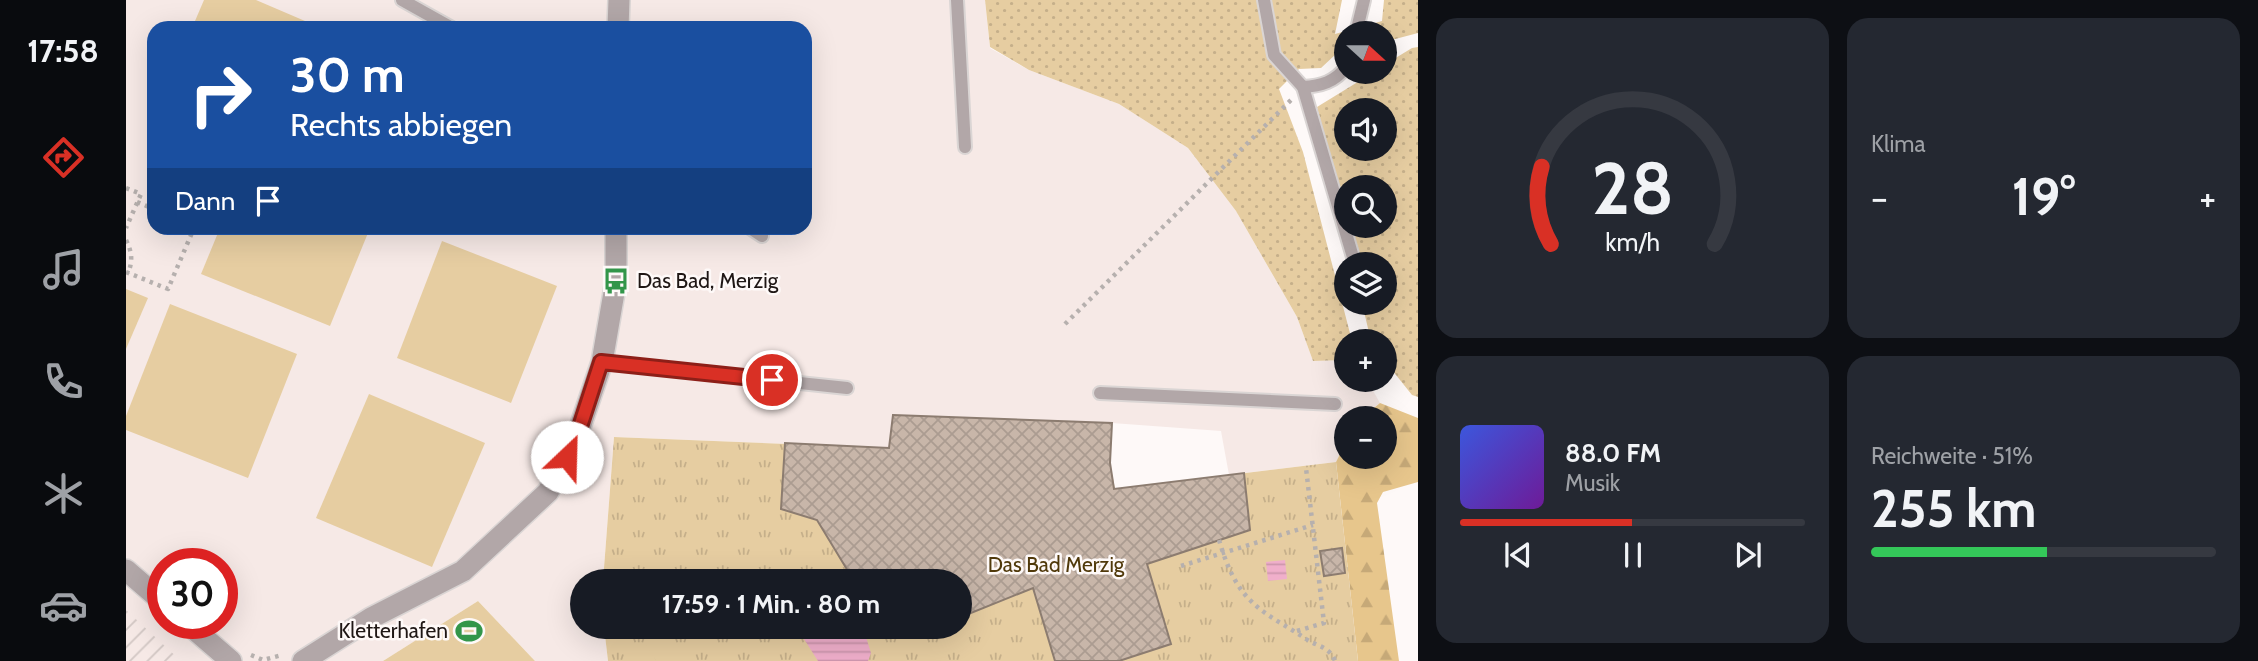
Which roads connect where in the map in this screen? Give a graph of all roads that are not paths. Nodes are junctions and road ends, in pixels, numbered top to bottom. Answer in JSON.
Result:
{"nodes":[{"id":1,"x":402,"y":0,"type":"edge"},
{"id":2,"x":619,"y":0,"type":"edge"},
{"id":3,"x":957,"y":0,"type":"edge"},
{"id":4,"x":1264,"y":0,"type":"edge"},
{"id":5,"x":1364,"y":0,"type":"edge"},
{"id":6,"x":440,"y":21,"type":"edge"},
{"id":7,"x":618,"y":21,"type":"edge"},
{"id":8,"x":1359,"y":21,"type":"edge"},
{"id":9,"x":1334,"y":78,"type":"edge"},
{"id":10,"x":1303,"y":87,"type":"junction"},
{"id":11,"x":965,"y":147,"type":"dead end"},
{"id":12,"x":616,"y":235,"type":"edge"},
{"id":13,"x":1351,"y":252,"type":"edge"},
{"id":14,"x":601,"y":362,"type":"junction"},
{"id":15,"x":847,"y":388,"type":"dead end"},
{"id":16,"x":1100,"y":393,"type":"dead end"},
{"id":17,"x":1335,"y":404,"type":"dead end"},
{"id":18,"x":126,"y":570,"type":"edge"},
{"id":19,"x":147,"y":588,"type":"edge"},
{"id":20,"x":212,"y":639,"type":"edge"},
{"id":21,"x":238,"y":656,"type":"edge"},
{"id":22,"x":295,"y":657,"type":"edge"}],
"edges":[{"from":1,"to":6,"type":"lane"},
{"from":2,"to":7,"type":"street"},
{"from":3,"to":11,"type":"lane"},
{"from":4,"to":10,"type":"lane"},
{"from":5,"to":8,"type":"lane"},
{"from":9,"to":10,"type":"lane"},
{"from":10,"to":13,"type":"lane"},
{"from":12,"to":14,"type":"street"},
{"from":14,"to":15,"type":"lane"},
{"from":14,"to":22,"type":"street"},
{"from":16,"to":17,"type":"lane"},
{"from":18,"to":19,"type":"street"},
{"from":20,"to":21,"type":"street"}]}
